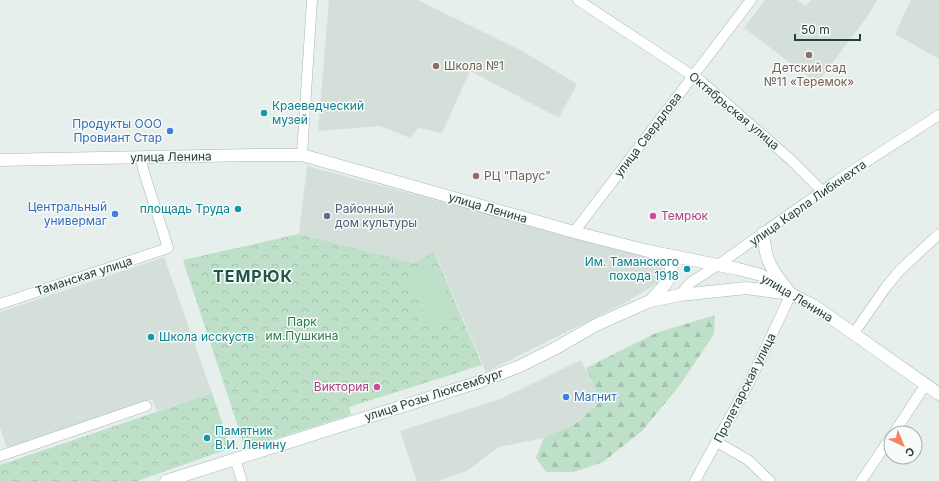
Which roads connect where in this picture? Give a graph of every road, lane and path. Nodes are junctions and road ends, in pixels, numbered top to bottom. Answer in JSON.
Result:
{"nodes":[{"id":1,"x":312,"y":0,"type":"edge"},
{"id":2,"x":578,"y":0,"type":"edge"},
{"id":3,"x":751,"y":0,"type":"edge"},
{"id":4,"x":693,"y":76,"type":"junction"},
{"id":5,"x":939,"y":115,"type":"edge"},
{"id":6,"x":302,"y":155,"type":"junction"},
{"id":7,"x":140,"y":157,"type":"junction"},
{"id":8,"x":0,"y":160,"type":"edge"},
{"id":9,"x":822,"y":191,"type":"junction"},
{"id":10,"x":574,"y":232,"type":"junction"},
{"id":11,"x":763,"y":233,"type":"junction"},
{"id":12,"x":939,"y":234,"type":"edge"},
{"id":13,"x":668,"y":255,"type":"junction"},
{"id":14,"x":718,"y":265,"type":"junction"},
{"id":15,"x":791,"y":294,"type":"junction"},
{"id":16,"x":680,"y":295,"type":"junction"},
{"id":17,"x":650,"y":301,"type":"junction"},
{"id":18,"x":0,"y":304,"type":"edge"},
{"id":19,"x":854,"y":333,"type":"junction"},
{"id":20,"x":926,"y":384,"type":"junction"},
{"id":21,"x":939,"y":394,"type":"edge"},
{"id":22,"x":146,"y":406,"type":"dead end"},
{"id":23,"x":899,"y":425,"type":"edge"},
{"id":24,"x":717,"y":442,"type":"junction"},
{"id":25,"x":883,"y":449,"type":"edge"},
{"id":26,"x":0,"y":455,"type":"edge"},
{"id":27,"x":234,"y":459,"type":"junction"},
{"id":28,"x":166,"y":481,"type":"edge"},
{"id":29,"x":242,"y":481,"type":"edge"},
{"id":30,"x":695,"y":481,"type":"edge"},
{"id":31,"x":770,"y":481,"type":"edge"},
{"id":32,"x":861,"y":481,"type":"edge"}],
"edges":[{"from":1,"to":6,"type":"street"},
{"from":2,"to":4,"type":"street","name":"Октябрьская улица"},
{"from":3,"to":4,"type":"street","name":"улица Свердлова"},
{"from":4,"to":9,"type":"street","name":"Октябрьская улица"},
{"from":4,"to":10,"type":"street","name":"улица Свердлова"},
{"from":5,"to":9,"type":"street","name":"улица Карла Либкнехта"},
{"from":6,"to":7,"type":"main road","name":"улица Ленина"},
{"from":6,"to":10,"type":"main road","name":"улица Ленина"},
{"from":7,"to":8,"type":"main road","name":"улица Ленина"},
{"from":7,"to":18,"type":"street","name":"Таманская улица"},
{"from":9,"to":11,"type":"street","name":"улица Карла Либкнехта"},
{"from":10,"to":13,"type":"main road","name":"улица Ленина"},
{"from":11,"to":14,"type":"street","name":"улица Карла Либкнехта"},
{"from":11,"to":15,"type":"main road"},
{"from":12,"to":19,"type":"street"},
{"from":13,"to":14,"type":"main road","name":"улица Ленина"},
{"from":13,"to":17,"type":"main road"},
{"from":14,"to":15,"type":"main road","name":"улица Ленина"},
{"from":14,"to":16,"type":"street","name":"улица Карла Либкнехта"},
{"from":15,"to":16,"type":"main road","name":"улица Розы Люксембург"},
{"from":15,"to":19,"type":"main road","name":"улица Ленина"},
{"from":15,"to":24,"type":"street","name":"Пролетарская улица"},
{"from":16,"to":17,"type":"main road","name":"улица Розы Люксембург"},
{"from":17,"to":27,"type":"main road","name":"улица Розы Люксембург"},
{"from":19,"to":20,"type":"main road","name":"улица Ленина"},
{"from":20,"to":21,"type":"main road","name":"улица Ленина"},
{"from":20,"to":23,"type":"street"},
{"from":22,"to":26,"type":"street"},
{"from":24,"to":30,"type":"street","name":"Пролетарская улица"},
{"from":24,"to":31,"type":"street"},
{"from":25,"to":32,"type":"street"},
{"from":27,"to":28,"type":"main road","name":"улица Розы Люксембург"},
{"from":27,"to":29,"type":"street"}]}
